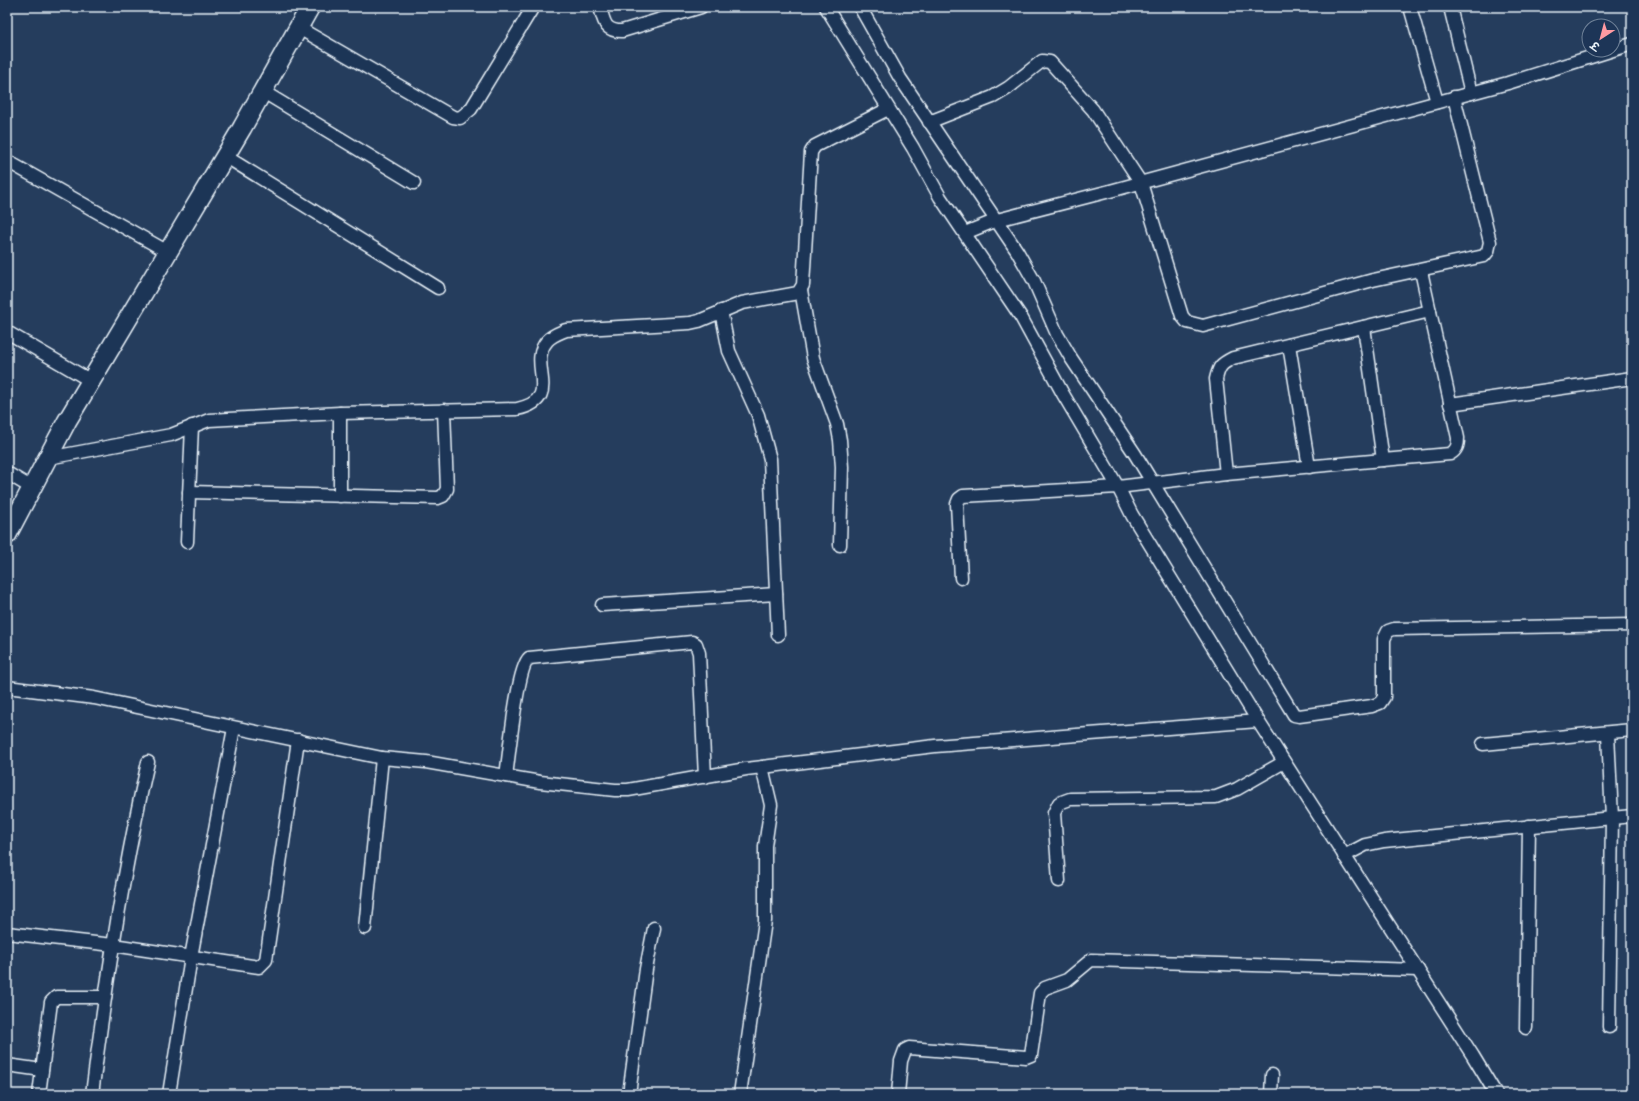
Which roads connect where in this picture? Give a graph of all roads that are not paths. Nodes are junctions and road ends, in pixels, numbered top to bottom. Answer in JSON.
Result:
{"nodes":[{"id":1,"x":310,"y":7,"type":"edge"},
{"id":2,"x":533,"y":7,"type":"edge"},
{"id":3,"x":600,"y":7,"type":"edge"},
{"id":4,"x":701,"y":7,"type":"edge"},
{"id":5,"x":826,"y":7,"type":"edge"},
{"id":6,"x":860,"y":7,"type":"edge"},
{"id":7,"x":1410,"y":7,"type":"edge"},
{"id":8,"x":1450,"y":7,"type":"edge"},
{"id":9,"x":299,"y":28,"type":"junction"},
{"id":10,"x":1631,"y":48,"type":"edge"},
{"id":11,"x":262,"y":91,"type":"junction"},
{"id":12,"x":1471,"y":93,"type":"junction"},
{"id":13,"x":1454,"y":97,"type":"junction"},
{"id":14,"x":1436,"y":102,"type":"junction"},
{"id":15,"x":888,"y":109,"type":"junction"},
{"id":16,"x":929,"y":122,"type":"junction"},
{"id":17,"x":225,"y":156,"type":"junction"},
{"id":18,"x":7,"y":161,"type":"edge"},
{"id":19,"x":414,"y":183,"type":"dead end"},
{"id":20,"x":1141,"y":183,"type":"junction"},
{"id":21,"x":987,"y":224,"type":"junction"},
{"id":22,"x":965,"y":233,"type":"junction"},
{"id":23,"x":168,"y":252,"type":"junction"},
{"id":24,"x":1421,"y":271,"type":"junction"},
{"id":25,"x":438,"y":288,"type":"dead end"},
{"id":26,"x":801,"y":290,"type":"junction"},
{"id":27,"x":721,"y":311,"type":"junction"},
{"id":28,"x":1430,"y":311,"type":"junction"},
{"id":29,"x":1364,"y":327,"type":"junction"},
{"id":30,"x":7,"y":332,"type":"edge"},
{"id":31,"x":1289,"y":345,"type":"junction"},
{"id":32,"x":1632,"y":378,"type":"edge"},
{"id":33,"x":91,"y":381,"type":"junction"},
{"id":34,"x":1450,"y":404,"type":"junction"},
{"id":35,"x":444,"y":410,"type":"junction"},
{"id":36,"x":340,"y":413,"type":"junction"},
{"id":37,"x":192,"y":426,"type":"junction"},
{"id":38,"x":48,"y":458,"type":"junction"},
{"id":39,"x":1383,"y":460,"type":"junction"},
{"id":40,"x":1309,"y":467,"type":"junction"},
{"id":41,"x":7,"y":473,"type":"edge"},
{"id":42,"x":1226,"y":474,"type":"junction"},
{"id":43,"x":1142,"y":484,"type":"junction"},
{"id":44,"x":1118,"y":487,"type":"junction"},
{"id":45,"x":32,"y":488,"type":"junction"},
{"id":46,"x":189,"y":492,"type":"junction"},
{"id":47,"x":340,"y":496,"type":"junction"},
{"id":48,"x":7,"y":535,"type":"edge"},
{"id":49,"x":187,"y":542,"type":"dead end"},
{"id":50,"x":840,"y":545,"type":"dead end"},
{"id":51,"x":961,"y":578,"type":"dead end"},
{"id":52,"x":776,"y":594,"type":"junction"},
{"id":53,"x":602,"y":605,"type":"dead end"},
{"id":54,"x":1632,"y":625,"type":"edge"},
{"id":55,"x":778,"y":635,"type":"dead end"},
{"id":56,"x":7,"y":687,"type":"edge"},
{"id":57,"x":1258,"y":721,"type":"junction"},
{"id":58,"x":234,"y":728,"type":"junction"},
{"id":59,"x":1632,"y":730,"type":"edge"},
{"id":60,"x":1608,"y":734,"type":"junction"},
{"id":61,"x":298,"y":740,"type":"junction"},
{"id":62,"x":1483,"y":744,"type":"dead end"},
{"id":63,"x":382,"y":758,"type":"junction"},
{"id":64,"x":148,"y":762,"type":"dead end"},
{"id":65,"x":1284,"y":762,"type":"junction"},
{"id":66,"x":762,"y":767,"type":"junction"},
{"id":67,"x":506,"y":776,"type":"junction"},
{"id":68,"x":705,"y":777,"type":"junction"},
{"id":69,"x":1632,"y":816,"type":"edge"},
{"id":70,"x":1612,"y":818,"type":"junction"},
{"id":71,"x":1530,"y":826,"type":"junction"},
{"id":72,"x":1354,"y":851,"type":"junction"},
{"id":73,"x":1059,"y":881,"type":"dead end"},
{"id":74,"x":365,"y":928,"type":"dead end"},
{"id":75,"x":654,"y":928,"type":"dead end"},
{"id":76,"x":7,"y":933,"type":"edge"},
{"id":77,"x":113,"y":945,"type":"junction"},
{"id":78,"x":191,"y":957,"type":"junction"},
{"id":79,"x":1418,"y":970,"type":"junction"},
{"id":80,"x":104,"y":997,"type":"junction"},
{"id":81,"x":1609,"y":1027,"type":"dead end"},
{"id":82,"x":1526,"y":1028,"type":"dead end"},
{"id":83,"x":7,"y":1065,"type":"edge"},
{"id":84,"x":42,"y":1070,"type":"junction"},
{"id":85,"x":1272,"y":1075,"type":"dead end"},
{"id":86,"x":39,"y":1094,"type":"edge"},
{"id":87,"x":92,"y":1094,"type":"edge"},
{"id":88,"x":169,"y":1094,"type":"edge"},
{"id":89,"x":629,"y":1094,"type":"edge"},
{"id":90,"x":740,"y":1094,"type":"edge"},
{"id":91,"x":898,"y":1094,"type":"edge"},
{"id":92,"x":1271,"y":1094,"type":"edge"},
{"id":93,"x":1496,"y":1094,"type":"edge"}],
"edges":[{"from":1,"to":9,"type":"main road"},
{"from":2,"to":9,"type":"street"},
{"from":3,"to":4,"type":"street"},
{"from":5,"to":15,"type":"street"},
{"from":6,"to":16,"type":"street"},
{"from":7,"to":14,"type":"street"},
{"from":8,"to":12,"type":"street"},
{"from":9,"to":11,"type":"main road"},
{"from":10,"to":12,"type":"street"},
{"from":11,"to":17,"type":"main road"},
{"from":11,"to":19,"type":"street"},
{"from":12,"to":13,"type":"street"},
{"from":13,"to":14,"type":"street"},
{"from":13,"to":24,"type":"street"},
{"from":14,"to":20,"type":"street"},
{"from":15,"to":22,"type":"street"},
{"from":15,"to":26,"type":"street"},
{"from":16,"to":20,"type":"street"},
{"from":16,"to":21,"type":"street"},
{"from":17,"to":23,"type":"main road"},
{"from":17,"to":25,"type":"street"},
{"from":18,"to":23,"type":"street"},
{"from":20,"to":21,"type":"street"},
{"from":20,"to":24,"type":"street"},
{"from":21,"to":22,"type":"street"},
{"from":21,"to":43,"type":"street"},
{"from":22,"to":44,"type":"street"},
{"from":23,"to":33,"type":"main road"},
{"from":24,"to":28,"type":"street"},
{"from":26,"to":27,"type":"street"},
{"from":26,"to":50,"type":"street"},
{"from":27,"to":35,"type":"street"},
{"from":27,"to":52,"type":"street"},
{"from":28,"to":29,"type":"street"},
{"from":28,"to":34,"type":"street"},
{"from":29,"to":31,"type":"street"},
{"from":29,"to":39,"type":"street"},
{"from":30,"to":33,"type":"street"},
{"from":31,"to":40,"type":"street"},
{"from":31,"to":42,"type":"street"},
{"from":32,"to":34,"type":"street"},
{"from":33,"to":38,"type":"main road"},
{"from":34,"to":39,"type":"street"},
{"from":35,"to":36,"type":"street"},
{"from":35,"to":47,"type":"street"},
{"from":36,"to":37,"type":"street"},
{"from":36,"to":47,"type":"street"},
{"from":37,"to":38,"type":"street"},
{"from":37,"to":46,"type":"street"},
{"from":38,"to":45,"type":"main road"},
{"from":39,"to":40,"type":"street"},
{"from":40,"to":42,"type":"street"},
{"from":41,"to":45,"type":"street"},
{"from":42,"to":43,"type":"street"},
{"from":43,"to":44,"type":"street"},
{"from":43,"to":54,"type":"street"},
{"from":44,"to":51,"type":"street"},
{"from":44,"to":57,"type":"street"},
{"from":45,"to":48,"type":"main road"},
{"from":46,"to":47,"type":"street"},
{"from":46,"to":49,"type":"street"},
{"from":52,"to":53,"type":"street"},
{"from":52,"to":55,"type":"street"},
{"from":56,"to":58,"type":"street"},
{"from":57,"to":65,"type":"street"},
{"from":57,"to":66,"type":"street"},
{"from":58,"to":61,"type":"street"},
{"from":58,"to":78,"type":"street"},
{"from":59,"to":60,"type":"street"},
{"from":60,"to":62,"type":"street"},
{"from":60,"to":70,"type":"street"},
{"from":61,"to":63,"type":"street"},
{"from":61,"to":78,"type":"street"},
{"from":63,"to":67,"type":"street"},
{"from":63,"to":74,"type":"street"},
{"from":64,"to":77,"type":"street"},
{"from":65,"to":72,"type":"street"},
{"from":65,"to":73,"type":"street"},
{"from":66,"to":68,"type":"street"},
{"from":66,"to":90,"type":"street"},
{"from":67,"to":68,"type":"street"},
{"from":67,"to":68,"type":"street"},
{"from":69,"to":70,"type":"street"},
{"from":70,"to":71,"type":"street"},
{"from":70,"to":81,"type":"street"},
{"from":71,"to":72,"type":"street"},
{"from":71,"to":82,"type":"street"},
{"from":72,"to":79,"type":"street"},
{"from":75,"to":89,"type":"street"},
{"from":76,"to":77,"type":"street"},
{"from":77,"to":78,"type":"street"},
{"from":77,"to":80,"type":"street"},
{"from":78,"to":88,"type":"street"},
{"from":79,"to":91,"type":"street"},
{"from":79,"to":93,"type":"street"},
{"from":80,"to":84,"type":"street"},
{"from":80,"to":87,"type":"street"},
{"from":83,"to":84,"type":"street"},
{"from":84,"to":86,"type":"street"},
{"from":85,"to":92,"type":"street"}]}
